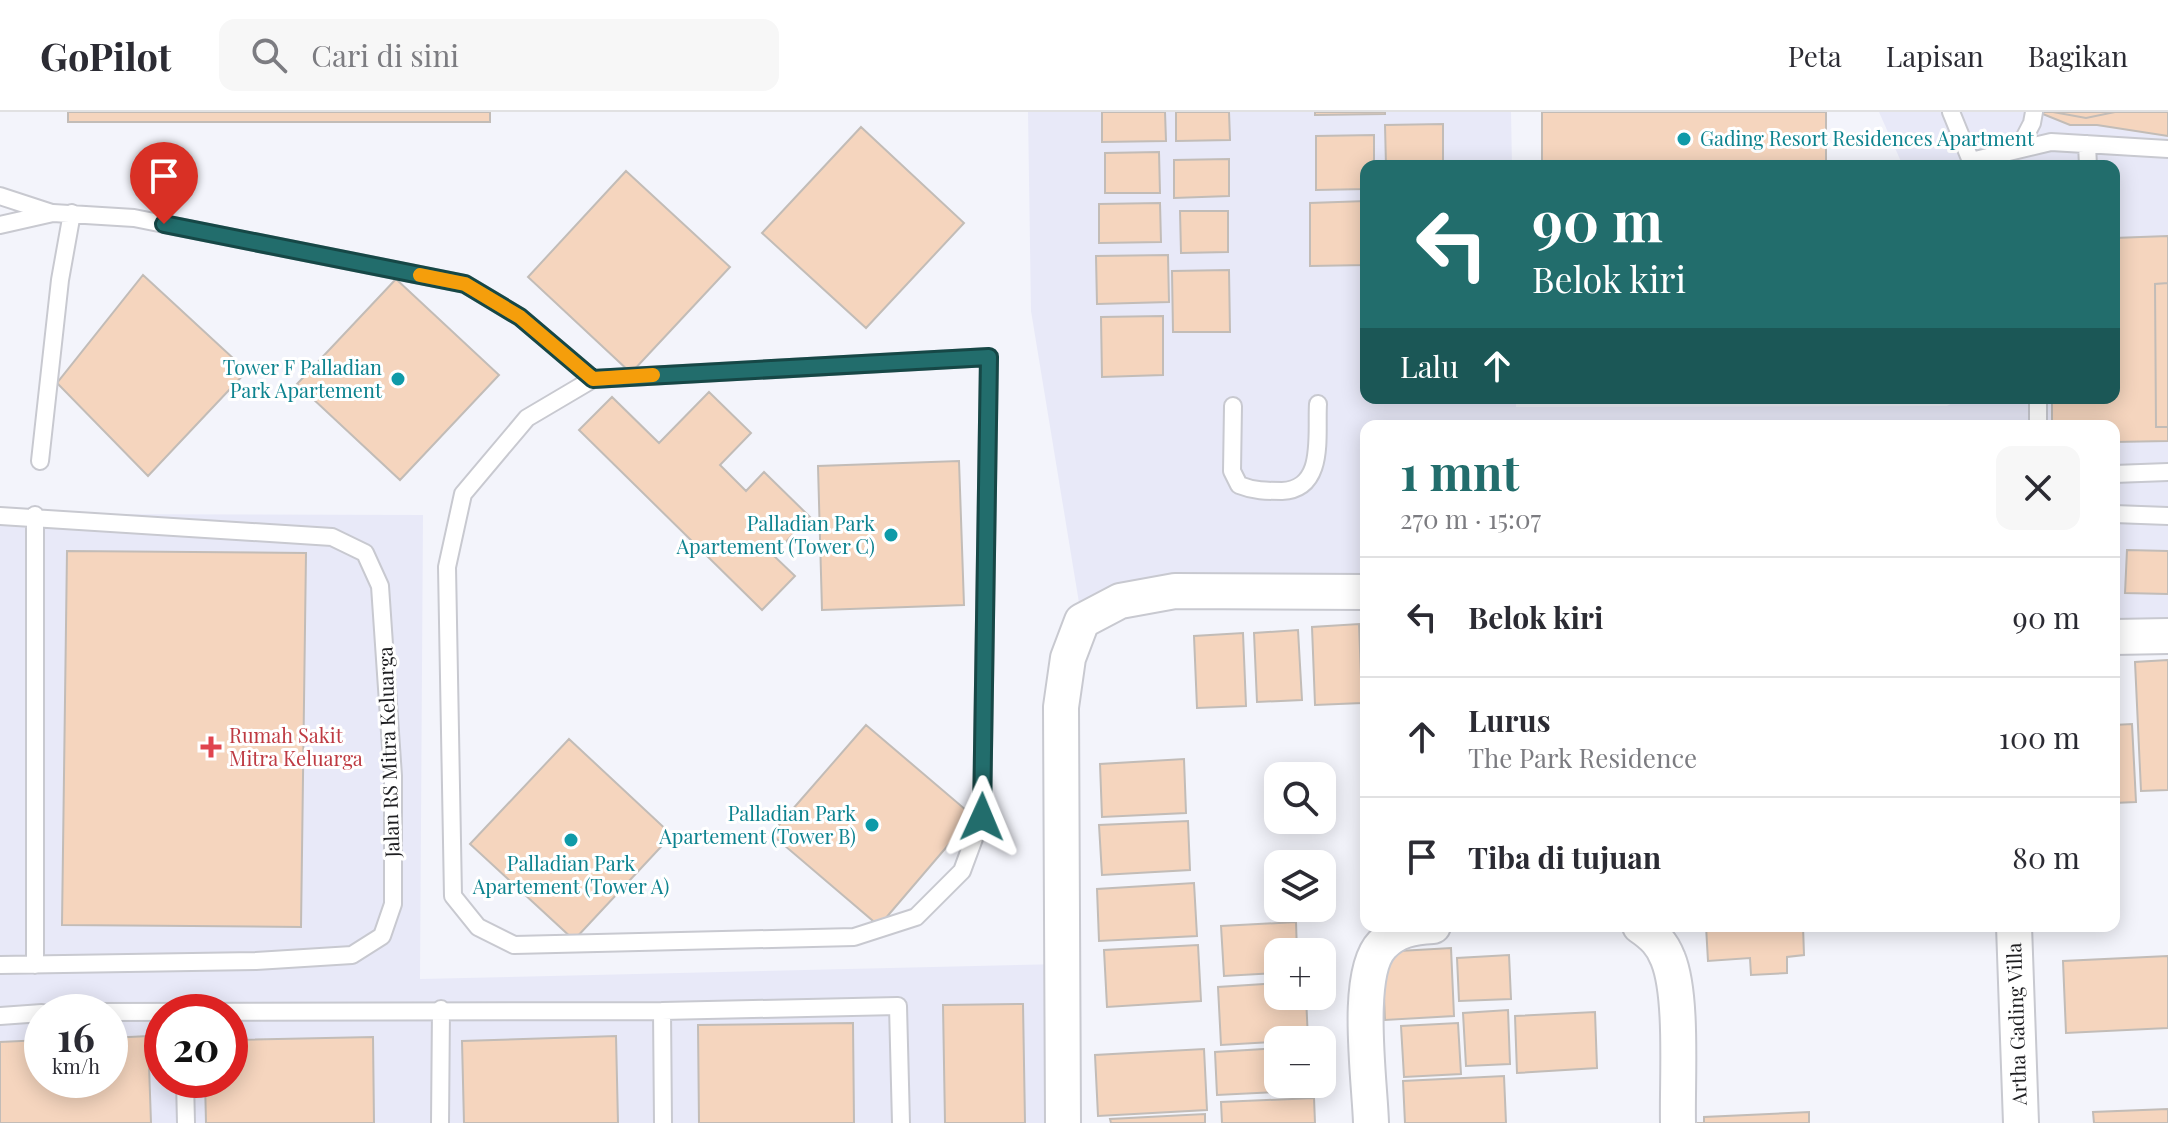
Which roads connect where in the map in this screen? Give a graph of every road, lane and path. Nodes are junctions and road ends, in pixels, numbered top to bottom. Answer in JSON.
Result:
{"nodes":[{"id":1,"x":1951,"y":112,"type":"edge"},
{"id":2,"x":2034,"y":112,"type":"edge"},
{"id":3,"x":2087,"y":144,"type":"junction"},
{"id":4,"x":2019,"y":148,"type":"junction"},
{"id":5,"x":2168,"y":149,"type":"edge"},
{"id":6,"x":1971,"y":160,"type":"edge"},
{"id":7,"x":1981,"y":160,"type":"edge"},
{"id":8,"x":2088,"y":160,"type":"edge"},
{"id":9,"x":0,"y":196,"type":"edge"},
{"id":10,"x":53,"y":213,"type":"junction"},
{"id":11,"x":72,"y":213,"type":"junction"},
{"id":12,"x":0,"y":225,"type":"edge"},
{"id":13,"x":593,"y":379,"type":"junction"},
{"id":14,"x":1318,"y":404,"type":"dead end"},
{"id":15,"x":1233,"y":406,"type":"dead end"},
{"id":16,"x":40,"y":461,"type":"dead end"},
{"id":17,"x":2168,"y":472,"type":"edge"},
{"id":18,"x":2120,"y":474,"type":"edge"},
{"id":19,"x":2120,"y":514,"type":"edge"},
{"id":20,"x":35,"y":515,"type":"junction"},
{"id":21,"x":0,"y":516,"type":"edge"},
{"id":22,"x":2168,"y":516,"type":"edge"},
{"id":23,"x":1360,"y":592,"type":"edge"},
{"id":24,"x":2168,"y":636,"type":"edge"},
{"id":25,"x":2120,"y":637,"type":"edge"},
{"id":26,"x":1398,"y":932,"type":"edge"},
{"id":27,"x":1649,"y":932,"type":"edge"},
{"id":28,"x":2014,"y":932,"type":"edge"},
{"id":29,"x":0,"y":965,"type":"edge"},
{"id":30,"x":35,"y":965,"type":"junction"},
{"id":31,"x":441,"y":1009,"type":"junction"},
{"id":32,"x":248,"y":1011,"type":"edge"},
{"id":33,"x":662,"y":1011,"type":"junction"},
{"id":34,"x":24,"y":1014,"type":"edge"},
{"id":35,"x":0,"y":1016,"type":"edge"},
{"id":36,"x":185,"y":1098,"type":"edge"},
{"id":37,"x":186,"y":1123,"type":"edge"},
{"id":38,"x":440,"y":1123,"type":"edge"},
{"id":39,"x":663,"y":1123,"type":"edge"},
{"id":40,"x":901,"y":1123,"type":"edge"},
{"id":41,"x":1063,"y":1123,"type":"edge"},
{"id":42,"x":1371,"y":1123,"type":"edge"},
{"id":43,"x":1678,"y":1123,"type":"edge"},
{"id":44,"x":2021,"y":1123,"type":"edge"}],
"edges":[{"from":1,"to":6,"type":"lane"},
{"from":2,"to":4,"type":"lane"},
{"from":3,"to":4,"type":"lane"},
{"from":3,"to":5,"type":"lane"},
{"from":3,"to":8,"type":"lane"},
{"from":4,"to":7,"type":"lane"},
{"from":9,"to":10,"type":"lane"},
{"from":10,"to":11,"type":"lane"},
{"from":10,"to":12,"type":"lane"},
{"from":11,"to":13,"type":"lane"},
{"from":11,"to":16,"type":"lane"},
{"from":13,"to":13,"type":"lane"},
{"from":14,"to":15,"type":"lane"},
{"from":17,"to":18,"type":"lane"},
{"from":19,"to":22,"type":"lane"},
{"from":20,"to":21,"type":"lane","name":"Jalan RS Mitra Keluarga"},
{"from":20,"to":30,"type":"lane"},
{"from":20,"to":30,"type":"lane","name":"Jalan RS Mitra Keluarga"},
{"from":23,"to":41,"type":"street"},
{"from":24,"to":25,"type":"street"},
{"from":26,"to":42,"type":"street"},
{"from":27,"to":43,"type":"street"},
{"from":28,"to":44,"type":"street","name":"Artha Gading Villa"},
{"from":29,"to":30,"type":"lane","name":"Jalan RS Mitra Keluarga"},
{"from":31,"to":32,"type":"lane"},
{"from":31,"to":33,"type":"lane"},
{"from":31,"to":38,"type":"lane"},
{"from":33,"to":39,"type":"lane"},
{"from":33,"to":40,"type":"lane"},
{"from":34,"to":35,"type":"lane"},
{"from":36,"to":37,"type":"lane"}]}
